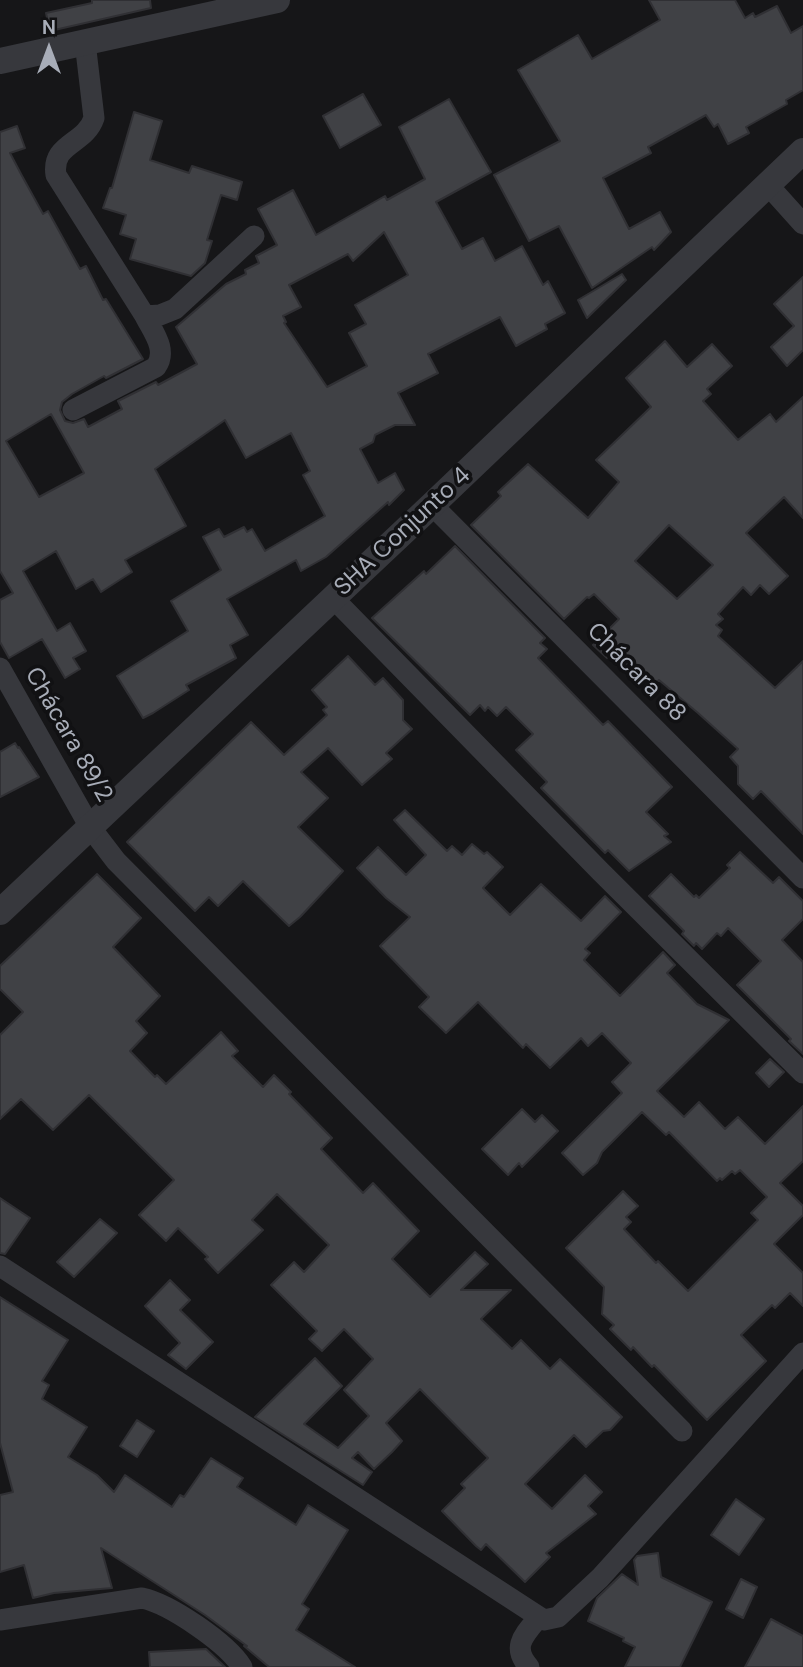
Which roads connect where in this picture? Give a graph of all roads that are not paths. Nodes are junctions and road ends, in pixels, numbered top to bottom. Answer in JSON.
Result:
{"nodes":[{"id":1,"x":277,"y":0,"type":"edge"},
{"id":2,"x":85,"y":43,"type":"junction"},
{"id":3,"x":0,"y":61,"type":"edge"},
{"id":4,"x":803,"y":151,"type":"edge"},
{"id":5,"x":768,"y":185,"type":"junction"},
{"id":6,"x":803,"y":223,"type":"edge"},
{"id":7,"x":254,"y":236,"type":"dead end"},
{"id":8,"x":145,"y":316,"type":"junction"},
{"id":9,"x":73,"y":410,"type":"dead end"},
{"id":10,"x":432,"y":505,"type":"junction"},
{"id":11,"x":333,"y":598,"type":"junction"},
{"id":12,"x":0,"y":668,"type":"edge"},
{"id":13,"x":90,"y":827,"type":"junction"},
{"id":14,"x":803,"y":878,"type":"edge"},
{"id":15,"x":0,"y":912,"type":"edge"},
{"id":16,"x":803,"y":1073,"type":"edge"},
{"id":17,"x":0,"y":1266,"type":"edge"},
{"id":18,"x":803,"y":1353,"type":"edge"},
{"id":19,"x":780,"y":1379,"type":"junction"},
{"id":20,"x":803,"y":1380,"type":"edge"},
{"id":21,"x":682,"y":1431,"type":"dead end"},
{"id":22,"x":538,"y":1618,"type":"junction"},
{"id":23,"x":0,"y":1620,"type":"edge"},
{"id":24,"x":242,"y":1667,"type":"edge"},
{"id":25,"x":529,"y":1667,"type":"edge"}],
"edges":[{"from":1,"to":2,"type":"street"},
{"from":2,"to":3,"type":"street"},
{"from":2,"to":8,"type":"street"},
{"from":4,"to":5,"type":"street","name":"SHA Conjunto 4"},
{"from":5,"to":6,"type":"street"},
{"from":5,"to":10,"type":"street","name":"SHA Conjunto 4"},
{"from":7,"to":8,"type":"street"},
{"from":8,"to":9,"type":"street"},
{"from":10,"to":11,"type":"street","name":"SHA Conjunto 4"},
{"from":10,"to":14,"type":"street","name":"Chácara 88"},
{"from":11,"to":13,"type":"street","name":"SHA Conjunto 4"},
{"from":11,"to":16,"type":"street"},
{"from":12,"to":13,"type":"street","name":"Chácara 89/2"},
{"from":13,"to":15,"type":"street","name":"SHA Conjunto 4"},
{"from":13,"to":21,"type":"street","name":"Chácara 89/2"},
{"from":17,"to":22,"type":"street"},
{"from":18,"to":19,"type":"street"},
{"from":19,"to":20,"type":"street"},
{"from":19,"to":22,"type":"street"},
{"from":22,"to":25,"type":"street"},
{"from":23,"to":24,"type":"street"}]}
